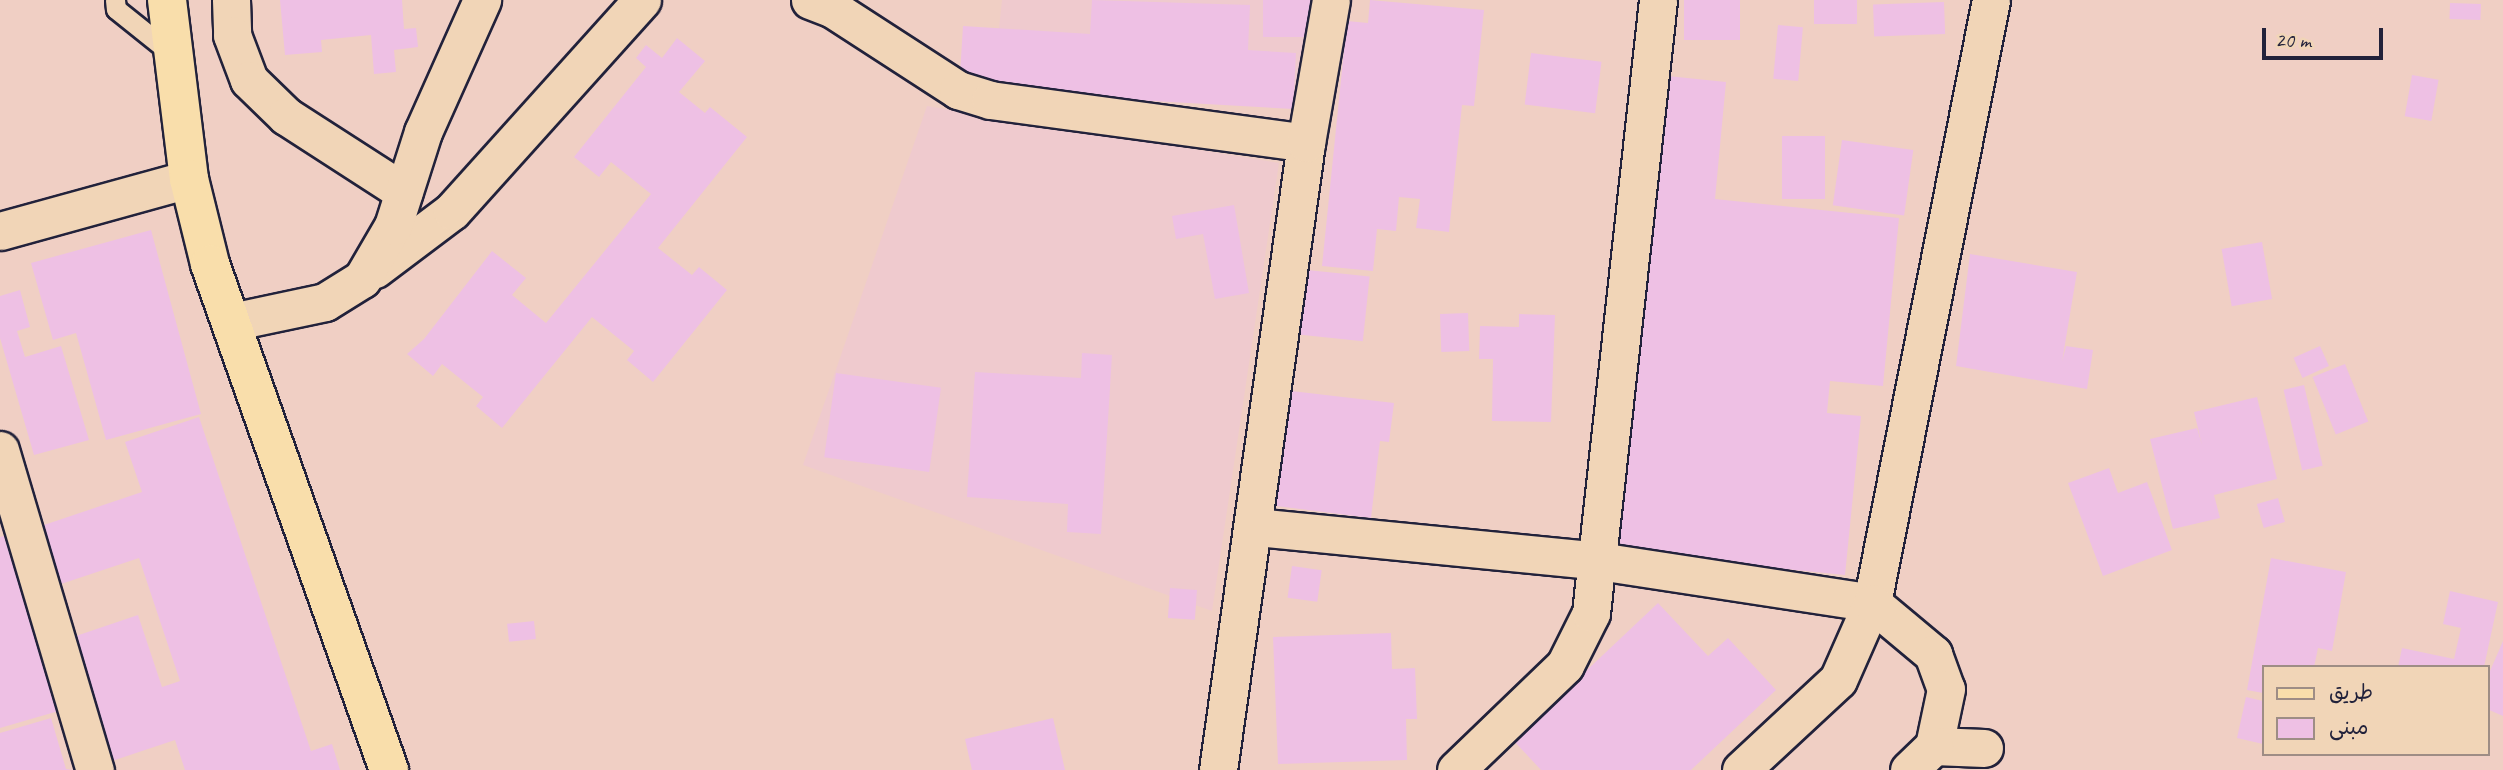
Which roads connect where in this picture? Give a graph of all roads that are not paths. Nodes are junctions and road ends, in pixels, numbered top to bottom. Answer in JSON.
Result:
{"nodes":[{"id":1,"x":115,"y":0,"type":"edge"},
{"id":2,"x":167,"y":0,"type":"edge"},
{"id":3,"x":231,"y":0,"type":"edge"},
{"id":4,"x":482,"y":0,"type":"edge"},
{"id":5,"x":642,"y":0,"type":"edge"},
{"id":6,"x":810,"y":0,"type":"edge"},
{"id":7,"x":1331,"y":0,"type":"edge"},
{"id":8,"x":1658,"y":0,"type":"edge"},
{"id":9,"x":1991,"y":0,"type":"edge"},
{"id":10,"x":172,"y":53,"type":"junction"},
{"id":11,"x":1306,"y":143,"type":"junction"},
{"id":12,"x":189,"y":178,"type":"junction"},
{"id":13,"x":404,"y":192,"type":"junction"},
{"id":14,"x":0,"y":231,"type":"edge"},
{"id":15,"x":362,"y":279,"type":"junction"},
{"id":16,"x":231,"y":322,"type":"junction"},
{"id":17,"x":0,"y":450,"type":"edge"},
{"id":18,"x":1255,"y":527,"type":"junction"},
{"id":19,"x":1599,"y":562,"type":"junction"},
{"id":20,"x":1872,"y":603,"type":"junction"},
{"id":21,"x":1984,"y":748,"type":"dead end"},
{"id":22,"x":1921,"y":758,"type":"edge"},
{"id":23,"x":95,"y":770,"type":"edge"},
{"id":24,"x":389,"y":770,"type":"edge"},
{"id":25,"x":1218,"y":770,"type":"edge"},
{"id":26,"x":1456,"y":770,"type":"edge"},
{"id":27,"x":1741,"y":770,"type":"edge"}],
"edges":[{"from":1,"to":10,"type":"lane"},
{"from":2,"to":10,"type":"main road"},
{"from":3,"to":13,"type":"street"},
{"from":4,"to":13,"type":"street"},
{"from":5,"to":15,"type":"street"},
{"from":6,"to":11,"type":"street"},
{"from":7,"to":11,"type":"street"},
{"from":8,"to":19,"type":"street"},
{"from":9,"to":20,"type":"street"},
{"from":10,"to":12,"type":"main road"},
{"from":11,"to":18,"type":"street"},
{"from":12,"to":14,"type":"street"},
{"from":12,"to":16,"type":"main road"},
{"from":13,"to":15,"type":"street"},
{"from":15,"to":16,"type":"street"},
{"from":16,"to":24,"type":"main road"},
{"from":17,"to":23,"type":"street"},
{"from":18,"to":19,"type":"street"},
{"from":18,"to":25,"type":"street"},
{"from":19,"to":20,"type":"street"},
{"from":19,"to":26,"type":"street"},
{"from":20,"to":22,"type":"street"},
{"from":20,"to":27,"type":"street"},
{"from":21,"to":22,"type":"street"}]}
